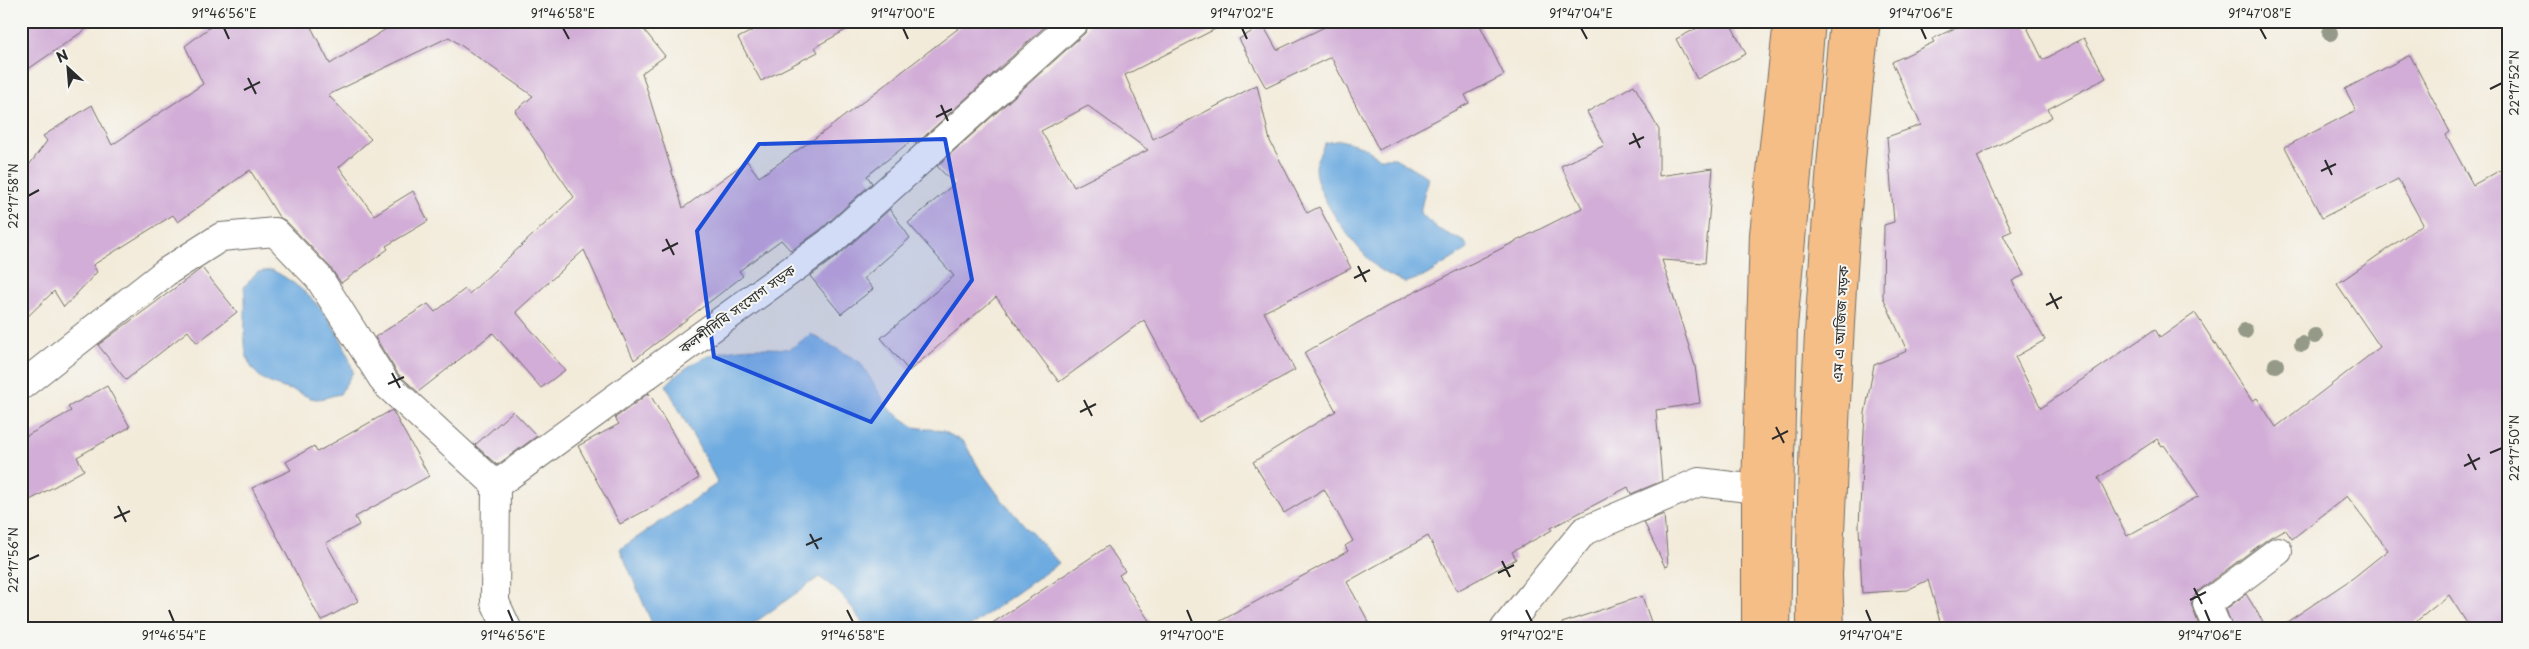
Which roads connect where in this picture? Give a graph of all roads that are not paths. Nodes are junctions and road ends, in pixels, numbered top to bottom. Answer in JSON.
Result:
{"nodes":[{"id":1,"x":1075,"y":21,"type":"edge"},
{"id":2,"x":1788,"y":21,"type":"edge"},
{"id":3,"x":1811,"y":21,"type":"edge"},
{"id":4,"x":1844,"y":21,"type":"edge"},
{"id":5,"x":1866,"y":21,"type":"edge"},
{"id":6,"x":21,"y":386,"type":"edge"},
{"id":7,"x":496,"y":486,"type":"junction"},
{"id":8,"x":1756,"y":489,"type":"junction"},
{"id":9,"x":2278,"y":550,"type":"dead end"},
{"id":10,"x":507,"y":628,"type":"edge"},
{"id":11,"x":1505,"y":628,"type":"edge"},
{"id":12,"x":1756,"y":628,"type":"edge"},
{"id":13,"x":1776,"y":628,"type":"edge"},
{"id":14,"x":1811,"y":628,"type":"edge"},
{"id":15,"x":1830,"y":628,"type":"edge"},
{"id":16,"x":2216,"y":628,"type":"edge"}],
"edges":[{"from":1,"to":7,"type":"street","name":"কলশীদিঘি সংযোগ সড়ক"},
{"from":2,"to":8,"type":"main road"},
{"from":3,"to":13,"type":"main road"},
{"from":4,"to":14,"type":"main road"},
{"from":5,"to":15,"type":"main road","name":"এম এ আজিজ সড়ক"},
{"from":6,"to":7,"type":"street"},
{"from":7,"to":10,"type":"street"},
{"from":8,"to":11,"type":"street"},
{"from":8,"to":12,"type":"main road"},
{"from":9,"to":16,"type":"street"}]}
